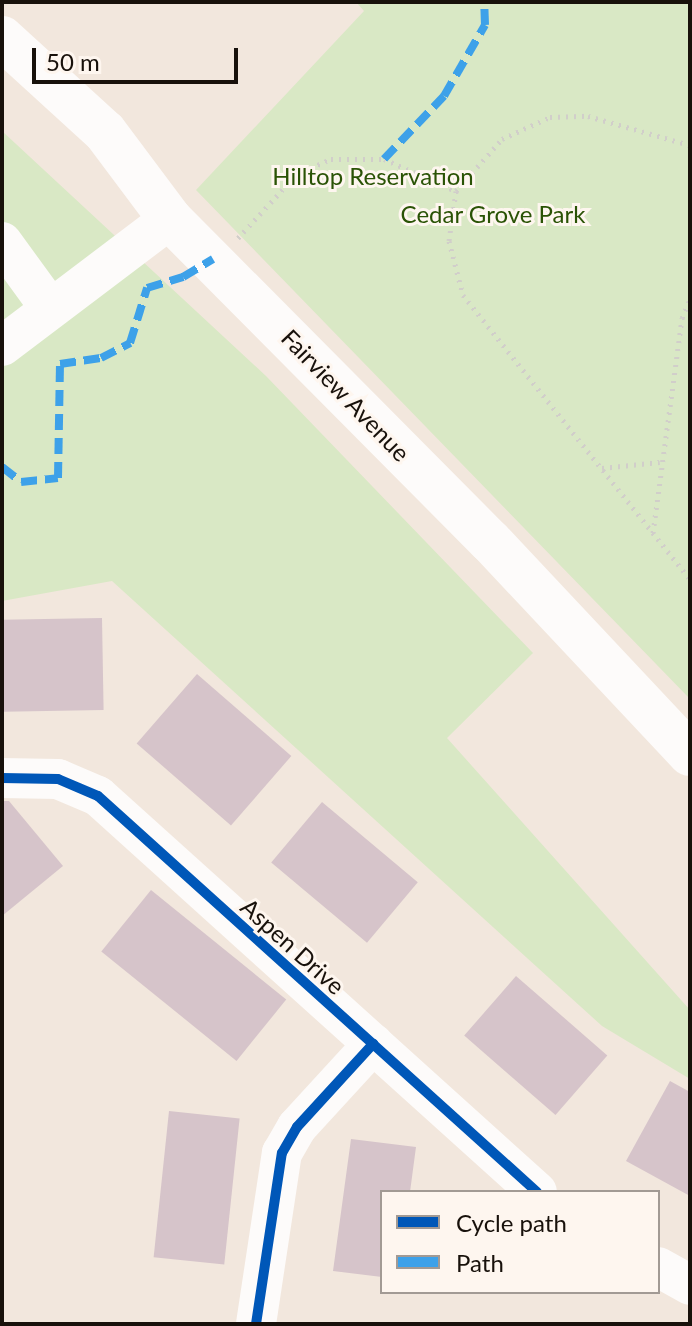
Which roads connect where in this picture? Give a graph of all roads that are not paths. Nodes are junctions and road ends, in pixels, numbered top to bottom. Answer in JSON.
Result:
{"nodes":[{"id":1,"x":2,"y":38,"type":"edge"},
{"id":2,"x":170,"y":219,"type":"junction"},
{"id":3,"x":2,"y":242,"type":"edge"},
{"id":4,"x":50,"y":308,"type":"junction"},
{"id":5,"x":2,"y":346,"type":"edge"},
{"id":6,"x":690,"y":754,"type":"edge"},
{"id":7,"x":2,"y":778,"type":"edge"},
{"id":8,"x":373,"y":1044,"type":"junction"},
{"id":9,"x":535,"y":1190,"type":"edge"},
{"id":10,"x":660,"y":1268,"type":"edge"},
{"id":11,"x":690,"y":1285,"type":"edge"},
{"id":12,"x":256,"y":1324,"type":"edge"}],
"edges":[{"from":1,"to":2,"type":"main road","name":"Fairview Avenue"},
{"from":2,"to":4,"type":"street"},
{"from":2,"to":6,"type":"main road","name":"Fairview Avenue"},
{"from":3,"to":4,"type":"street"},
{"from":4,"to":5,"type":"street"},
{"from":7,"to":8,"type":"street","name":"Aspen Drive"},
{"from":8,"to":9,"type":"street","name":"Aspen Drive"},
{"from":8,"to":12,"type":"street"},
{"from":10,"to":11,"type":"street"}]}
